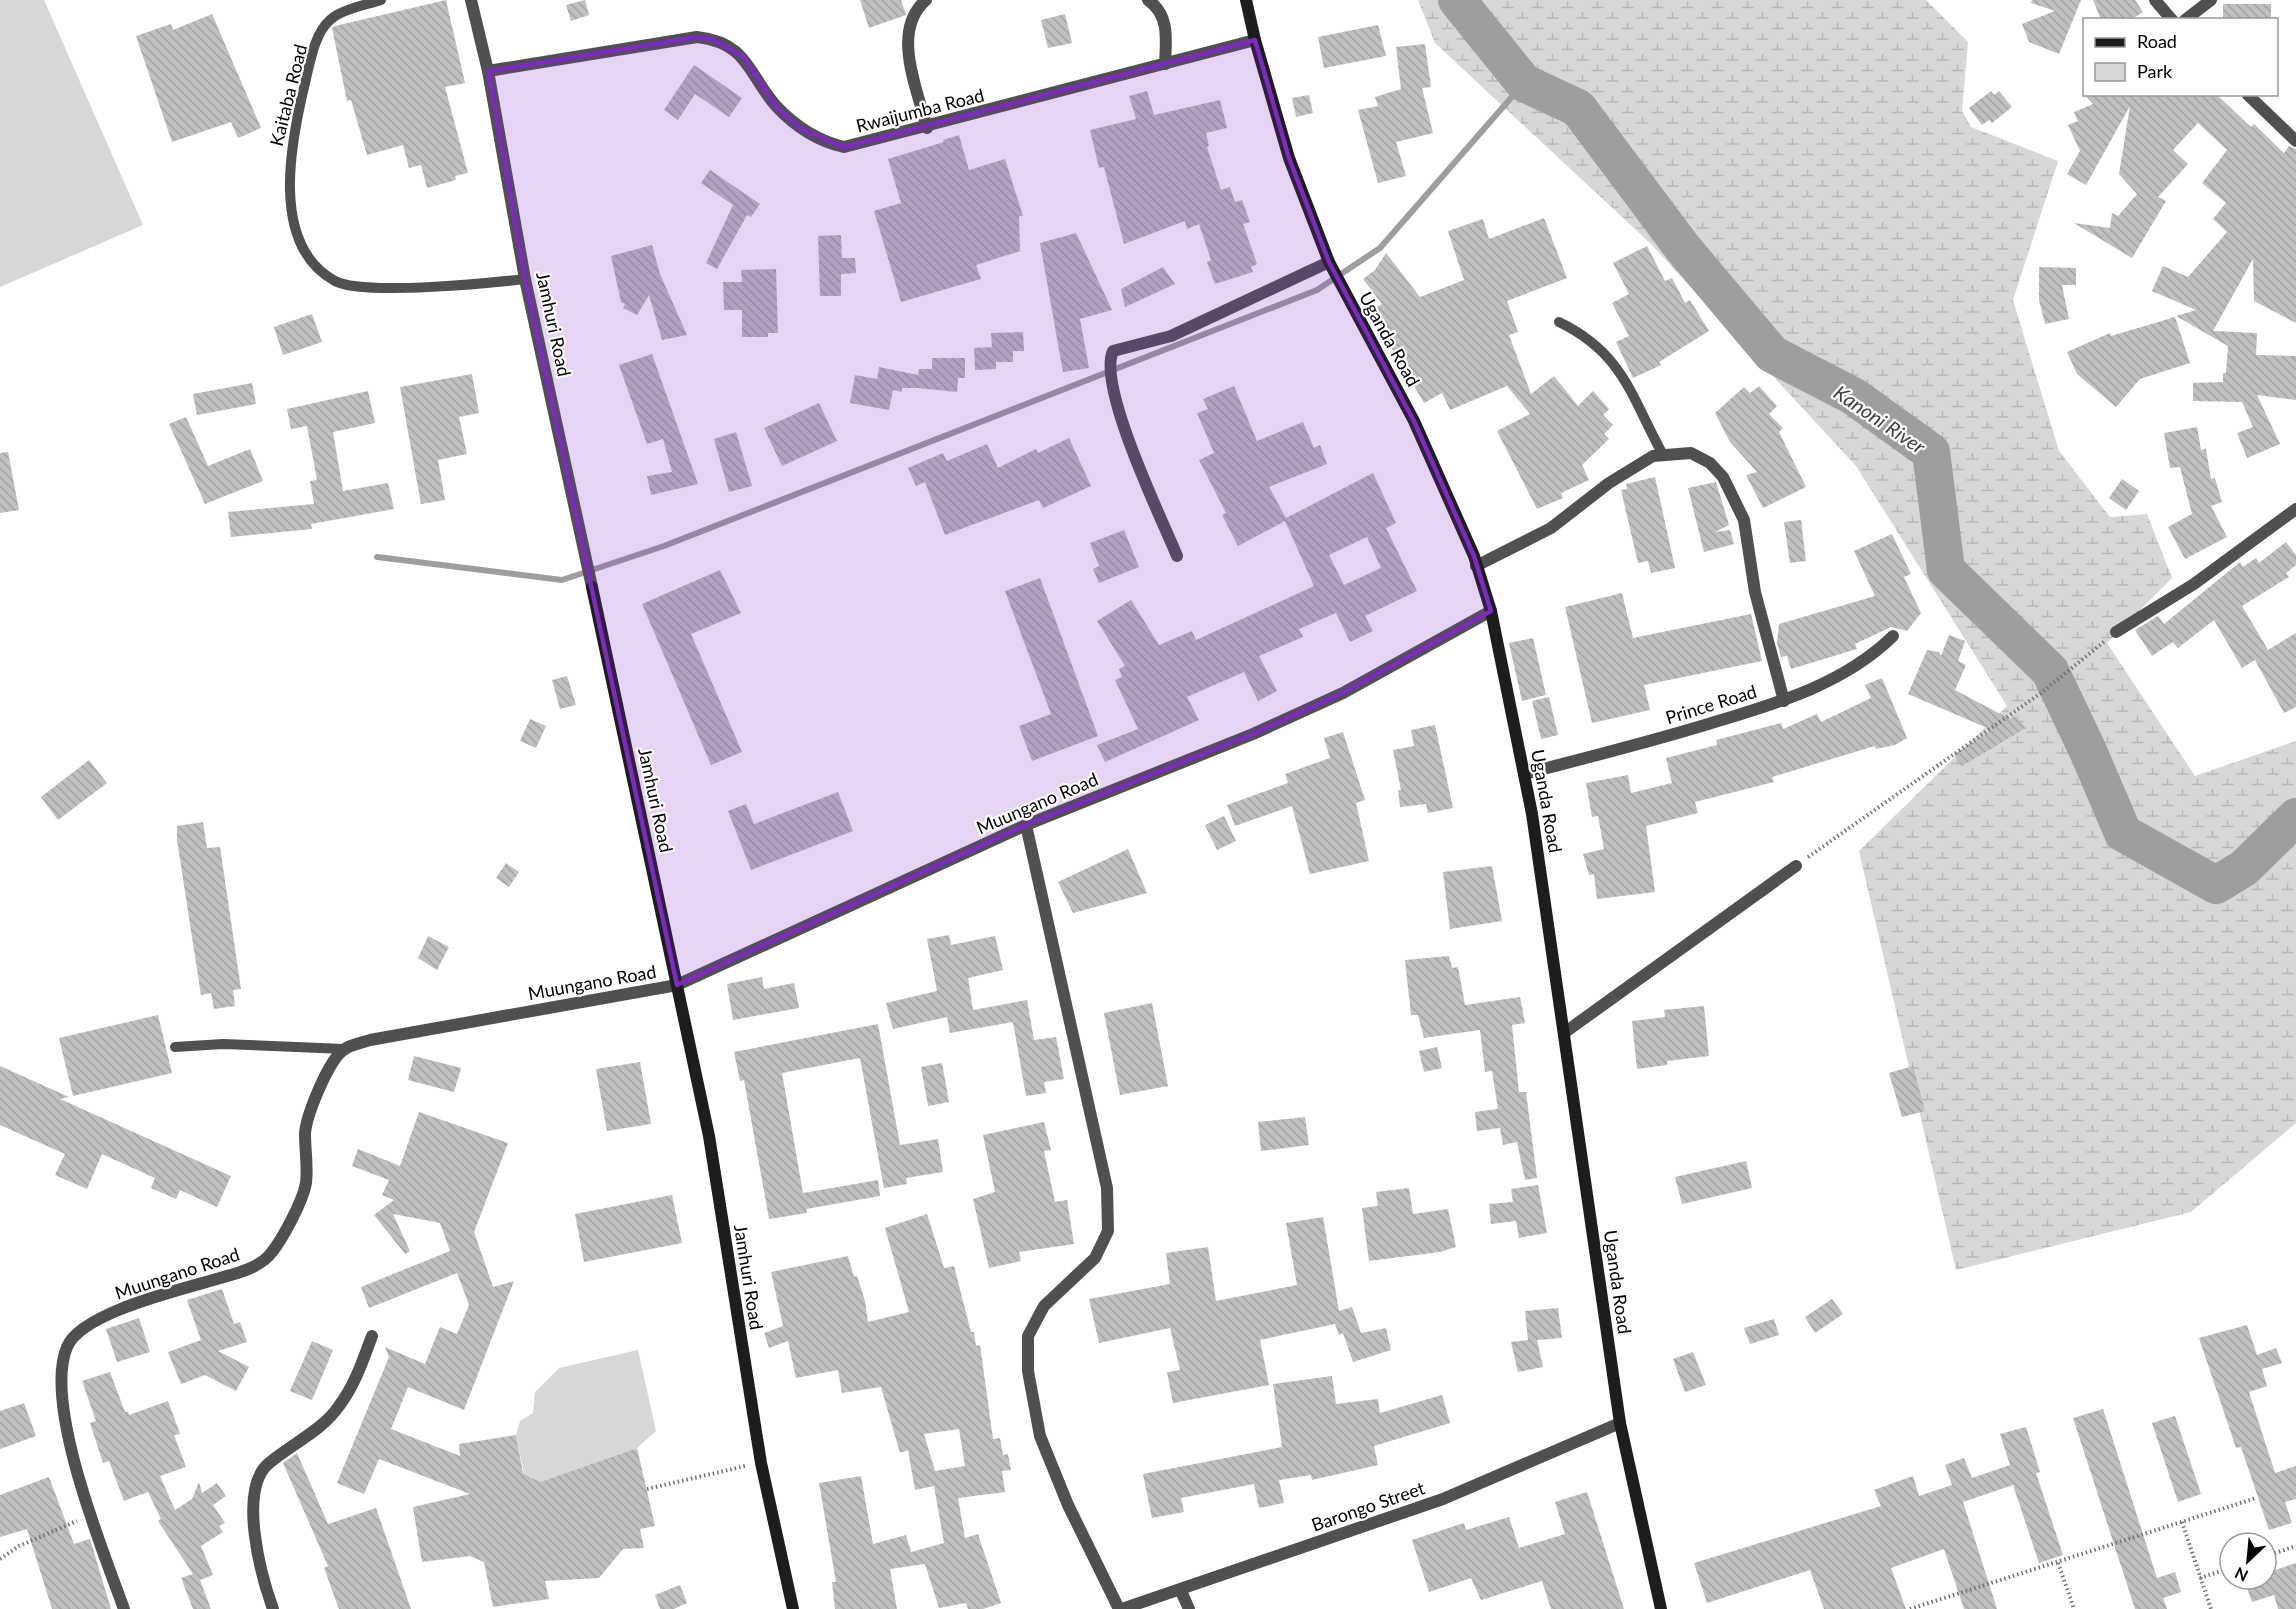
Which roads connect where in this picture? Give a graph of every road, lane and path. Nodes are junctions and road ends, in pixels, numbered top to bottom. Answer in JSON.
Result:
{"nodes":[{"id":1,"x":381,"y":0,"type":"edge"},
{"id":2,"x":471,"y":0,"type":"edge"},
{"id":3,"x":926,"y":0,"type":"edge"},
{"id":4,"x":1148,"y":0,"type":"edge"},
{"id":5,"x":1246,"y":0,"type":"edge"},
{"id":6,"x":2155,"y":0,"type":"edge"},
{"id":7,"x":2211,"y":0,"type":"edge"},
{"id":8,"x":2170,"y":18,"type":"edge"},
{"id":9,"x":2188,"y":18,"type":"edge"},
{"id":10,"x":1255,"y":40,"type":"junction"},
{"id":11,"x":1165,"y":64,"type":"junction"},
{"id":12,"x":488,"y":71,"type":"junction"},
{"id":13,"x":2249,"y":96,"type":"edge"},
{"id":14,"x":927,"y":128,"type":"junction"},
{"id":15,"x":2296,"y":141,"type":"edge"},
{"id":16,"x":1329,"y":262,"type":"junction"},
{"id":17,"x":525,"y":279,"type":"junction"},
{"id":18,"x":1559,"y":322,"type":"dead end"},
{"id":19,"x":1662,"y":453,"type":"junction"},
{"id":20,"x":2296,"y":509,"type":"edge"},
{"id":21,"x":1177,"y":556,"type":"dead end"},
{"id":22,"x":1476,"y":566,"type":"junction"},
{"id":23,"x":592,"y":587,"type":"joint"},
{"id":24,"x":1491,"y":611,"type":"junction"},
{"id":25,"x":2116,"y":632,"type":"joint"},
{"id":26,"x":1893,"y":636,"type":"dead end"},
{"id":27,"x":1784,"y":701,"type":"junction"},
{"id":28,"x":1524,"y":774,"type":"junction"},
{"id":29,"x":1026,"y":825,"type":"junction"},
{"id":30,"x":1796,"y":866,"type":"joint"},
{"id":31,"x":677,"y":985,"type":"junction"},
{"id":32,"x":1564,"y":1033,"type":"junction"},
{"id":33,"x":175,"y":1047,"type":"dead end"},
{"id":34,"x":344,"y":1049,"type":"junction"},
{"id":35,"x":372,"y":1336,"type":"dead end"},
{"id":36,"x":1620,"y":1423,"type":"junction"},
{"id":37,"x":761,"y":1463,"type":"junction"},
{"id":38,"x":647,"y":1489,"type":"dead end"},
{"id":39,"x":2256,"y":1498,"type":"dead end"},
{"id":40,"x":90,"y":1517,"type":"junction"},
{"id":41,"x":2182,"y":1522,"type":"junction"},
{"id":42,"x":2296,"y":1546,"type":"edge"},
{"id":43,"x":2278,"y":1552,"type":"edge"},
{"id":44,"x":0,"y":1559,"type":"edge"},
{"id":45,"x":2058,"y":1563,"type":"junction"},
{"id":46,"x":2218,"y":1572,"type":"edge"},
{"id":47,"x":2200,"y":1578,"type":"junction"},
{"id":48,"x":1181,"y":1591,"type":"junction"},
{"id":49,"x":124,"y":1609,"type":"edge"},
{"id":50,"x":273,"y":1609,"type":"edge"},
{"id":51,"x":793,"y":1609,"type":"edge"},
{"id":52,"x":1121,"y":1609,"type":"edge"},
{"id":53,"x":1189,"y":1609,"type":"edge"},
{"id":54,"x":1661,"y":1609,"type":"edge"},
{"id":55,"x":1910,"y":1609,"type":"edge"},
{"id":56,"x":2074,"y":1609,"type":"edge"},
{"id":57,"x":2211,"y":1609,"type":"edge"}],
"edges":[{"from":1,"to":17,"type":"lane","name":"Kaitaba Road"},
{"from":2,"to":12,"type":"street","name":"Jamhuri Road"},
{"from":3,"to":14,"type":"street"},
{"from":4,"to":11,"type":"street"},
{"from":5,"to":10,"type":"main road","name":"Uganda Road"},
{"from":6,"to":8,"type":"street"},
{"from":7,"to":9,"type":"street"},
{"from":10,"to":11,"type":"street","name":"Rwaijumba Road"},
{"from":10,"to":16,"type":"main road","name":"Uganda Road"},
{"from":11,"to":14,"type":"street","name":"Rwaijumba Road"},
{"from":12,"to":14,"type":"street","name":"Rwaijumba Road"},
{"from":12,"to":17,"type":"street","name":"Jamhuri Road"},
{"from":13,"to":15,"type":"street"},
{"from":16,"to":21,"type":"street"},
{"from":16,"to":22,"type":"main road","name":"Uganda Road"},
{"from":17,"to":23,"type":"street","name":"Jamhuri Road"},
{"from":18,"to":19,"type":"lane"},
{"from":19,"to":22,"type":"street"},
{"from":19,"to":27,"type":"street"},
{"from":20,"to":25,"type":"street"},
{"from":22,"to":24,"type":"main road","name":"Uganda Road"},
{"from":23,"to":31,"type":"main road","name":"Jamhuri Road"},
{"from":24,"to":28,"type":"main road","name":"Uganda Road"},
{"from":24,"to":29,"type":"street","name":"Muungano Road"},
{"from":25,"to":30,"type":"path"},
{"from":26,"to":27,"type":"street","name":"Prince Road"},
{"from":27,"to":28,"type":"street","name":"Prince Road"},
{"from":28,"to":32,"type":"main road","name":"Uganda Road"},
{"from":29,"to":31,"type":"street","name":"Muungano Road"},
{"from":29,"to":52,"type":"street"},
{"from":30,"to":32,"type":"street"},
{"from":31,"to":34,"type":"street","name":"Muungano Road"},
{"from":31,"to":37,"type":"main road","name":"Jamhuri Road"},
{"from":32,"to":36,"type":"main road","name":"Uganda Road"},
{"from":33,"to":34,"type":"lane"},
{"from":34,"to":40,"type":"street","name":"Muungano Road"},
{"from":35,"to":50,"type":"street"},
{"from":36,"to":48,"type":"street","name":"Barongo Street"},
{"from":36,"to":54,"type":"main road","name":"Uganda Road"},
{"from":37,"to":38,"type":"path"},
{"from":37,"to":51,"type":"main road","name":"Jamhuri Road"},
{"from":39,"to":41,"type":"path"},
{"from":40,"to":44,"type":"path"},
{"from":40,"to":49,"type":"street","name":"Muungano Road"},
{"from":41,"to":45,"type":"path"},
{"from":41,"to":47,"type":"path"},
{"from":42,"to":43,"type":"path"},
{"from":45,"to":55,"type":"path"},
{"from":45,"to":56,"type":"path"},
{"from":46,"to":47,"type":"path"},
{"from":47,"to":57,"type":"path"},
{"from":48,"to":52,"type":"street","name":"Barongo Street"},
{"from":48,"to":53,"type":"street"}]}
